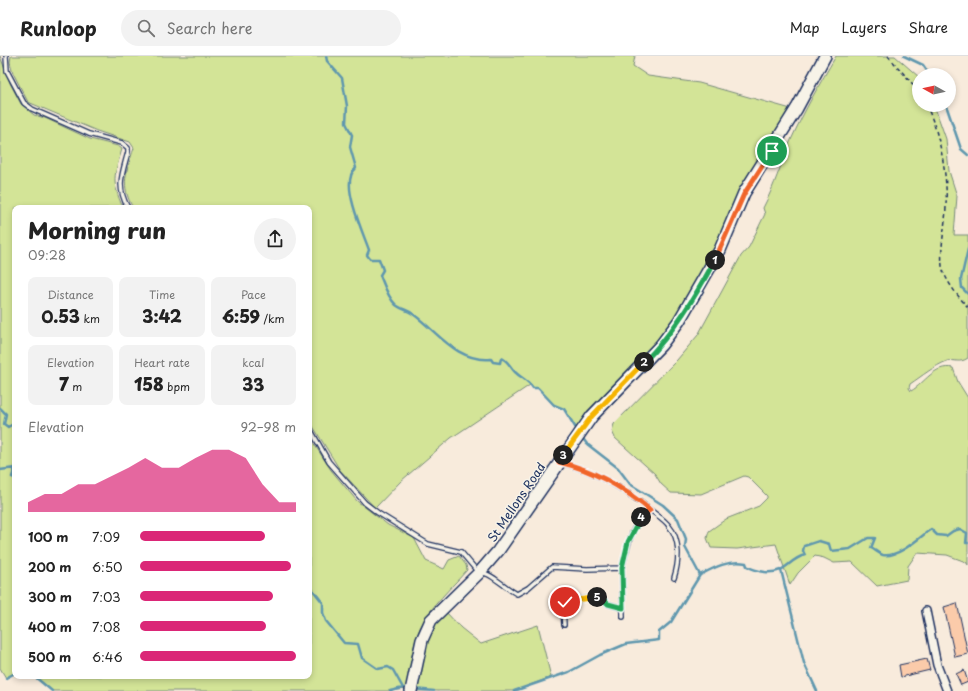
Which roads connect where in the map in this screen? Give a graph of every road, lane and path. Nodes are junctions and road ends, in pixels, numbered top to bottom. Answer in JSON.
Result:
{"nodes":[{"id":1,"x":6,"y":56,"type":"edge"},
{"id":2,"x":825,"y":56,"type":"edge"},
{"id":3,"x":888,"y":56,"type":"edge"},
{"id":4,"x":912,"y":83,"type":"edge"},
{"id":5,"x":930,"y":112,"type":"edge"},
{"id":6,"x":126,"y":205,"type":"edge"},
{"id":7,"x":968,"y":307,"type":"edge"},
{"id":8,"x":312,"y":432,"type":"edge"},
{"id":9,"x":559,"y":462,"type":"junction"},
{"id":10,"x":650,"y":510,"type":"junction"},
{"id":11,"x":622,"y":568,"type":"junction"},
{"id":12,"x":479,"y":573,"type":"junction"},
{"id":13,"x":674,"y":578,"type":"dead end"},
{"id":14,"x":623,"y":608,"type":"junction"},
{"id":15,"x":926,"y":611,"type":"dead end"},
{"id":16,"x":623,"y":617,"type":"dead end"},
{"id":17,"x":564,"y":625,"type":"dead end"},
{"id":18,"x":412,"y":686,"type":"edge"},
{"id":19,"x":947,"y":691,"type":"edge"}],
"edges":[{"from":1,"to":6,"type":"lane"},
{"from":2,"to":9,"type":"main road","name":"St Mellons Road"},
{"from":3,"to":4,"type":"path"},
{"from":5,"to":7,"type":"path"},
{"from":8,"to":12,"type":"lane"},
{"from":9,"to":10,"type":"lane"},
{"from":9,"to":12,"type":"main road","name":"St Mellons Road"},
{"from":10,"to":11,"type":"lane"},
{"from":10,"to":13,"type":"lane"},
{"from":11,"to":12,"type":"lane"},
{"from":11,"to":14,"type":"lane"},
{"from":12,"to":18,"type":"main road","name":"St Mellons Road"},
{"from":14,"to":16,"type":"lane"},
{"from":14,"to":17,"type":"lane"},
{"from":15,"to":19,"type":"street"}]}
